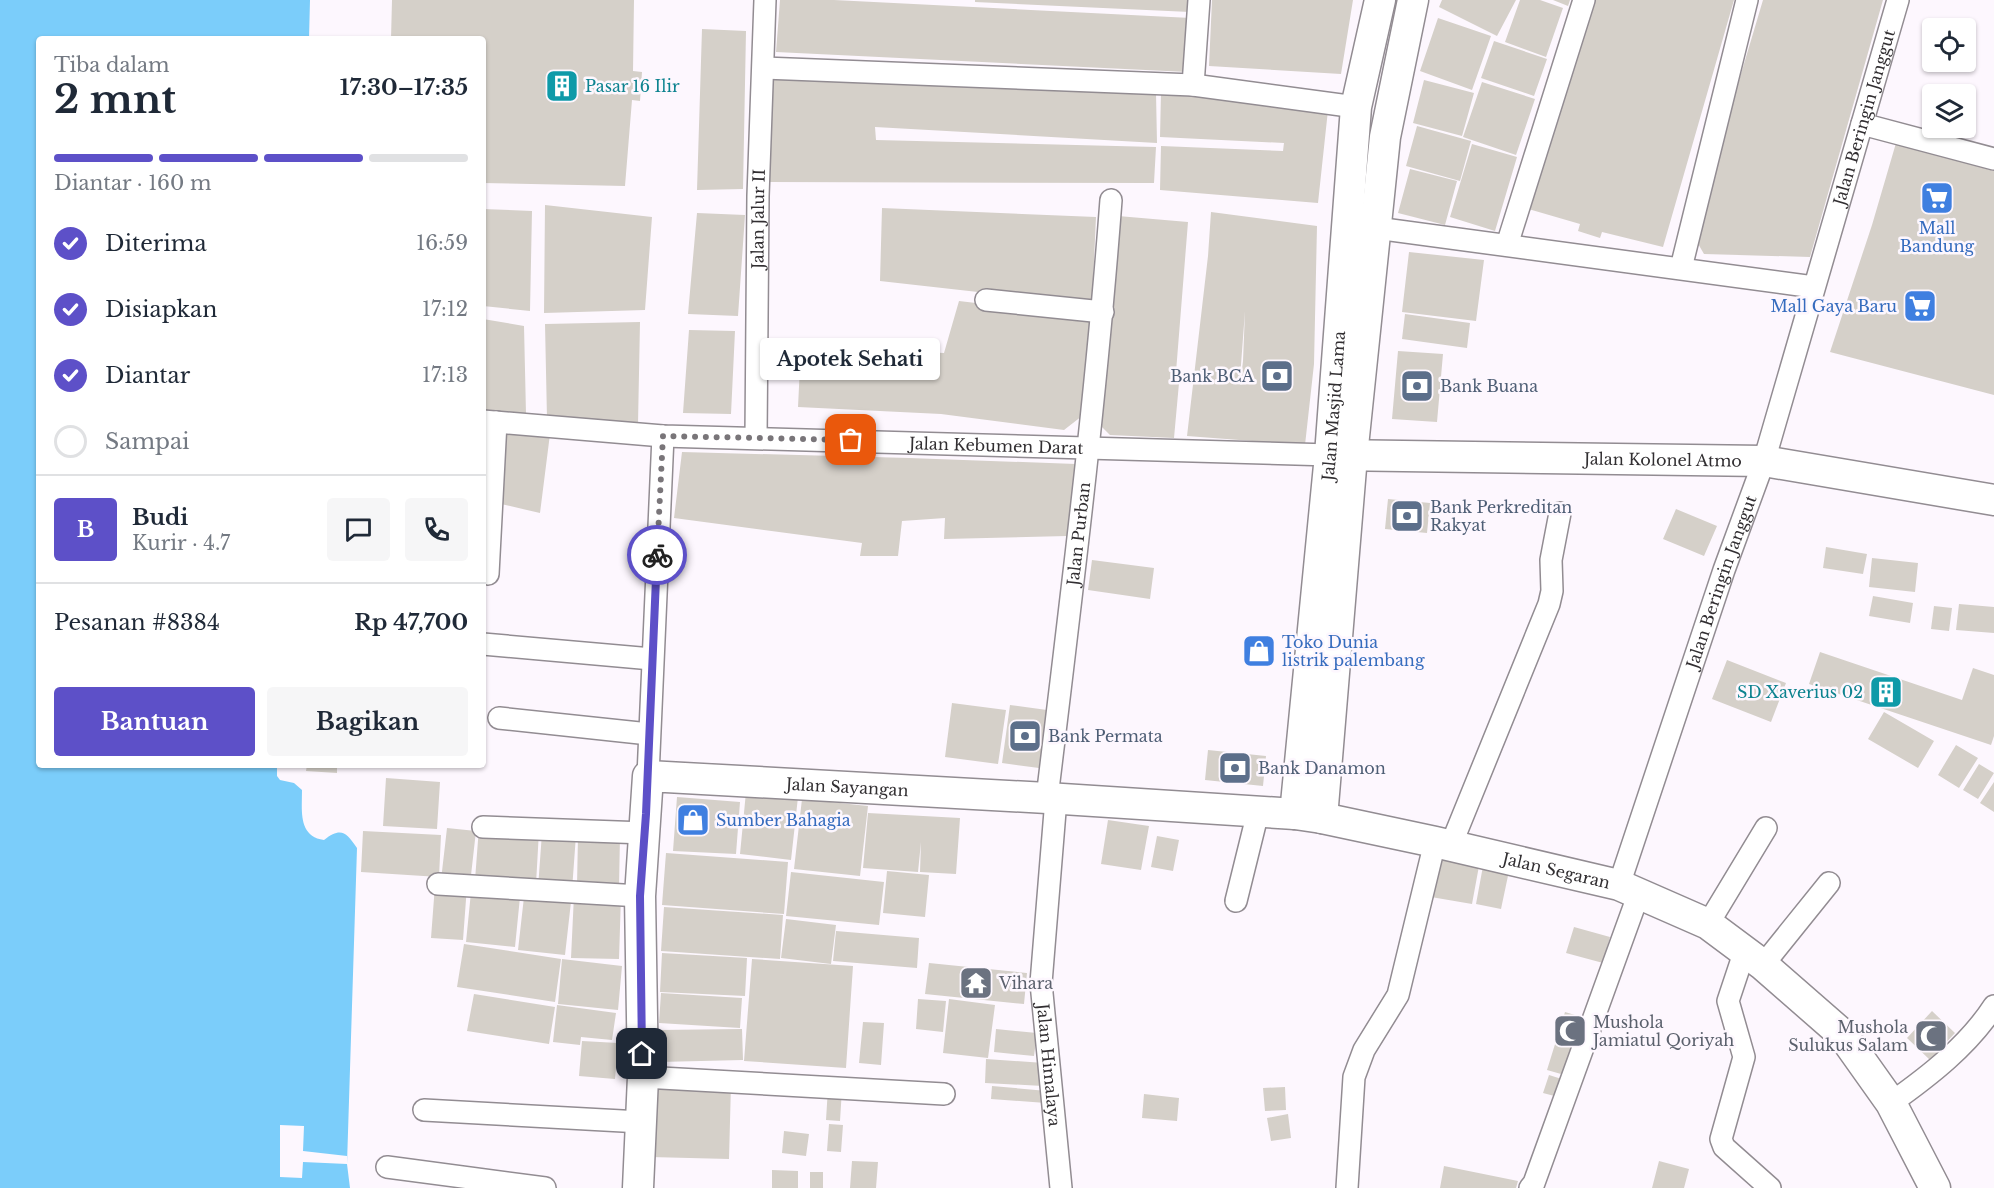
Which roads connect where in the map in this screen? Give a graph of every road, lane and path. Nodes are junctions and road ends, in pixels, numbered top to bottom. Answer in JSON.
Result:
{"nodes":[{"id":1,"x":765,"y":0,"type":"edge"},
{"id":2,"x":1199,"y":0,"type":"edge"},
{"id":3,"x":1380,"y":0,"type":"edge"},
{"id":4,"x":1413,"y":0,"type":"edge"},
{"id":5,"x":1584,"y":0,"type":"edge"},
{"id":6,"x":1747,"y":0,"type":"edge"},
{"id":7,"x":1898,"y":0,"type":"edge"},
{"id":8,"x":764,"y":68,"type":"junction"},
{"id":9,"x":1193,"y":85,"type":"junction"},
{"id":10,"x":1356,"y":107,"type":"junction"},
{"id":11,"x":1862,"y":124,"type":"junction"},
{"id":12,"x":1994,"y":159,"type":"edge"},
{"id":13,"x":1111,"y":200,"type":"dead end"},
{"id":14,"x":1376,"y":228,"type":"junction"},
{"id":15,"x":1507,"y":245,"type":"junction"},
{"id":16,"x":1681,"y":268,"type":"junction"},
{"id":17,"x":1814,"y":287,"type":"junction"},
{"id":18,"x":986,"y":300,"type":"dead end"},
{"id":19,"x":1102,"y":312,"type":"junction"},
{"id":20,"x":489,"y":422,"type":"edge"},
{"id":21,"x":663,"y":436,"type":"junction"},
{"id":22,"x":756,"y":438,"type":"junction"},
{"id":23,"x":1089,"y":447,"type":"junction"},
{"id":24,"x":1341,"y":455,"type":"junction"},
{"id":25,"x":1764,"y":461,"type":"junction"},
{"id":26,"x":1994,"y":500,"type":"edge"},
{"id":27,"x":1560,"y":513,"type":"dead end"},
{"id":28,"x":488,"y":574,"type":"dead end"},
{"id":29,"x":486,"y":644,"type":"edge"},
{"id":30,"x":652,"y":659,"type":"junction"},
{"id":31,"x":499,"y":718,"type":"dead end"},
{"id":32,"x":649,"y":734,"type":"junction"},
{"id":33,"x":648,"y":776,"type":"junction"},
{"id":34,"x":1051,"y":799,"type":"junction"},
{"id":35,"x":1258,"y":812,"type":"junction"},
{"id":36,"x":1309,"y":816,"type":"junction"},
{"id":37,"x":483,"y":826,"type":"dead end"},
{"id":38,"x":1766,"y":828,"type":"dead end"},
{"id":39,"x":645,"y":833,"type":"junction"},
{"id":40,"x":1443,"y":843,"type":"junction"},
{"id":41,"x":1829,"y":882,"type":"dead end"},
{"id":42,"x":438,"y":884,"type":"dead end"},
{"id":43,"x":1629,"y":889,"type":"junction"},
{"id":44,"x":640,"y":896,"type":"junction"},
{"id":45,"x":1236,"y":901,"type":"dead end"},
{"id":46,"x":1708,"y":924,"type":"junction"},
{"id":47,"x":1754,"y":958,"type":"junction"},
{"id":48,"x":1994,"y":1006,"type":"edge"},
{"id":49,"x":643,"y":1077,"type":"junction"},
{"id":50,"x":944,"y":1094,"type":"dead end"},
{"id":51,"x":1891,"y":1103,"type":"junction"},
{"id":52,"x":424,"y":1110,"type":"dead end"},
{"id":53,"x":641,"y":1122,"type":"junction"},
{"id":54,"x":387,"y":1167,"type":"dead end"},
{"id":55,"x":545,"y":1188,"type":"edge"},
{"id":56,"x":638,"y":1188,"type":"edge"},
{"id":57,"x":1061,"y":1188,"type":"edge"},
{"id":58,"x":1347,"y":1188,"type":"edge"},
{"id":59,"x":1530,"y":1188,"type":"edge"},
{"id":60,"x":1770,"y":1188,"type":"edge"},
{"id":61,"x":1935,"y":1188,"type":"edge"}],
"edges":[{"from":1,"to":8,"type":"street","name":"Jalan Jalur II"},
{"from":2,"to":9,"type":"street"},
{"from":3,"to":10,"type":"main road","name":"Jalan Masjid Lama"},
{"from":4,"to":14,"type":"main road"},
{"from":5,"to":15,"type":"street"},
{"from":6,"to":16,"type":"street"},
{"from":7,"to":11,"type":"street","name":"Jalan Beringin Janggut"},
{"from":8,"to":9,"type":"street"},
{"from":8,"to":22,"type":"street","name":"Jalan Jalur II"},
{"from":9,"to":10,"type":"street"},
{"from":10,"to":24,"type":"main road","name":"Jalan Masjid Lama"},
{"from":11,"to":12,"type":"street"},
{"from":11,"to":17,"type":"street","name":"Jalan Beringin Janggut"},
{"from":13,"to":19,"type":"street","name":"Jalan Purban"},
{"from":14,"to":15,"type":"street"},
{"from":14,"to":24,"type":"main road"},
{"from":15,"to":16,"type":"street"},
{"from":16,"to":17,"type":"street"},
{"from":17,"to":25,"type":"street","name":"Jalan Beringin Janggut"},
{"from":18,"to":19,"type":"street"},
{"from":19,"to":23,"type":"street","name":"Jalan Purban"},
{"from":20,"to":21,"type":"street","name":"Jalan Kebumen Darat"},
{"from":20,"to":28,"type":"street"},
{"from":21,"to":22,"type":"street","name":"Jalan Kebumen Darat"},
{"from":21,"to":30,"type":"street"},
{"from":22,"to":23,"type":"street","name":"Jalan Kebumen Darat"},
{"from":23,"to":24,"type":"street","name":"Jalan Kebumen Darat"},
{"from":23,"to":34,"type":"street","name":"Jalan Purban"},
{"from":24,"to":25,"type":"main road","name":"Jalan Kolonel Atmo"},
{"from":24,"to":36,"type":"main road","name":"Jalan Masjid Lama"},
{"from":25,"to":26,"type":"main road","name":"Jalan Kolonel Atmo"},
{"from":25,"to":43,"type":"street","name":"Jalan Beringin Janggut"},
{"from":27,"to":40,"type":"street"},
{"from":29,"to":30,"type":"street"},
{"from":30,"to":32,"type":"street"},
{"from":31,"to":32,"type":"street"},
{"from":32,"to":33,"type":"street"},
{"from":33,"to":34,"type":"main road","name":"Jalan Sayangan"},
{"from":33,"to":39,"type":"main road"},
{"from":34,"to":35,"type":"main road","name":"Jalan Segaran"},
{"from":34,"to":57,"type":"street","name":"Jalan Himalaya"},
{"from":35,"to":36,"type":"main road","name":"Jalan Segaran"},
{"from":35,"to":45,"type":"street"},
{"from":36,"to":40,"type":"main road","name":"Jalan Segaran"},
{"from":37,"to":39,"type":"street"},
{"from":38,"to":46,"type":"street"},
{"from":39,"to":44,"type":"main road"},
{"from":40,"to":43,"type":"main road","name":"Jalan Segaran"},
{"from":40,"to":58,"type":"street"},
{"from":41,"to":47,"type":"street"},
{"from":42,"to":44,"type":"street"},
{"from":43,"to":46,"type":"main road","name":"Jalan Segaran"},
{"from":43,"to":59,"type":"street","name":"Jalan Beringin Janggut"},
{"from":44,"to":49,"type":"main road"},
{"from":46,"to":47,"type":"main road","name":"Jalan Segaran"},
{"from":47,"to":51,"type":"main road","name":"Jalan Segaran"},
{"from":47,"to":60,"type":"street"},
{"from":48,"to":51,"type":"street"},
{"from":49,"to":50,"type":"street"},
{"from":49,"to":53,"type":"main road"},
{"from":51,"to":61,"type":"main road","name":"Jalan Segaran"},
{"from":52,"to":53,"type":"street"},
{"from":53,"to":56,"type":"main road"},
{"from":54,"to":55,"type":"street"}]}
